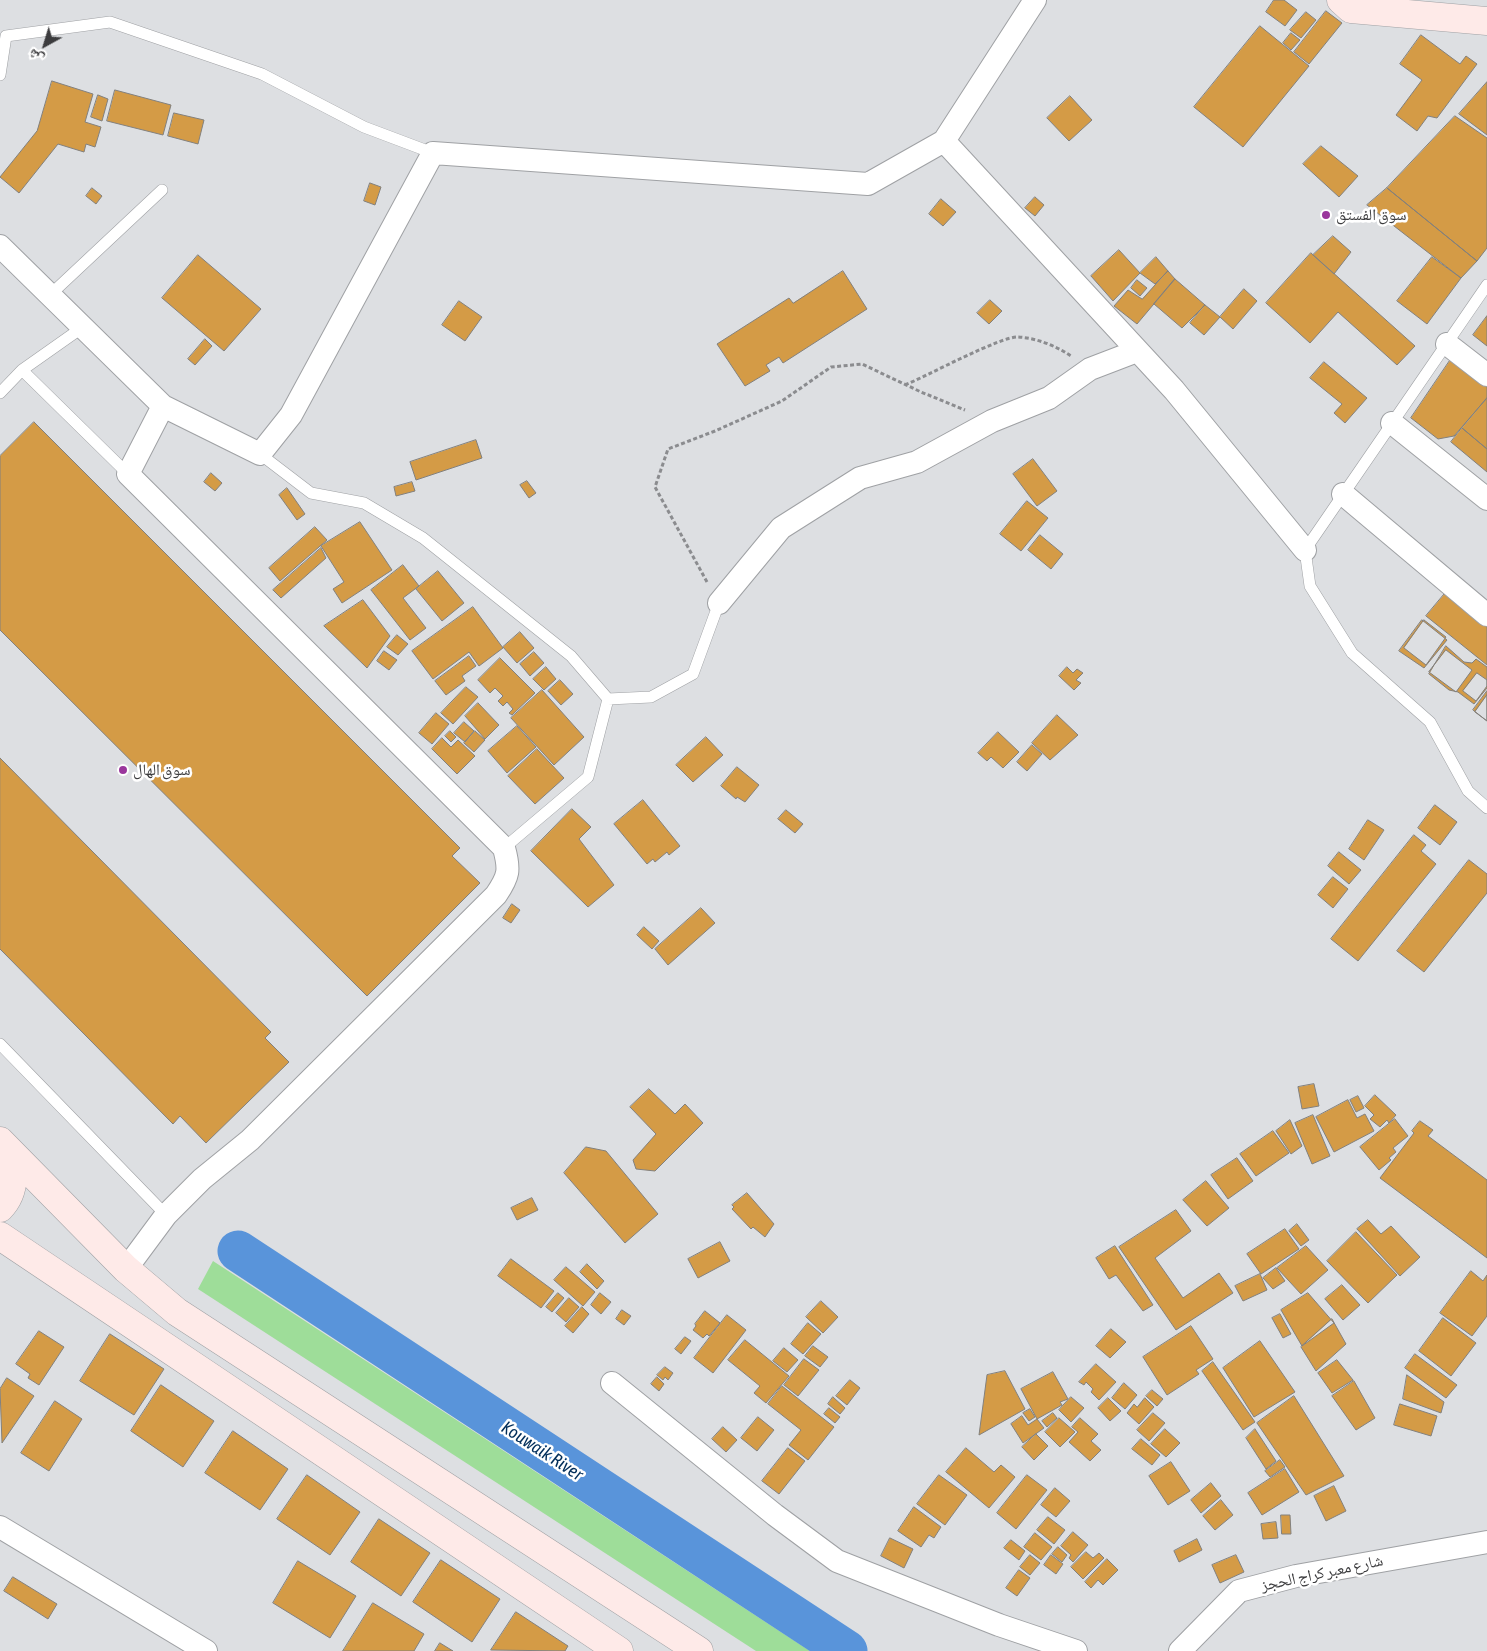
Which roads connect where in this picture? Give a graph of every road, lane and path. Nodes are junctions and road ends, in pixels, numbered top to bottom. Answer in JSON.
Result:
{"nodes":[{"id":1,"x":1035,"y":0,"type":"edge"},
{"id":2,"x":1341,"y":0,"type":"edge"},
{"id":3,"x":1487,"y":21,"type":"edge"},
{"id":4,"x":0,"y":75,"type":"edge"},
{"id":5,"x":944,"y":141,"type":"junction"},
{"id":6,"x":433,"y":153,"type":"junction"},
{"id":7,"x":162,"y":190,"type":"dead end"},
{"id":8,"x":0,"y":246,"type":"edge"},
{"id":9,"x":1487,"y":285,"type":"edge"},
{"id":10,"x":50,"y":295,"type":"junction"},
{"id":11,"x":83,"y":328,"type":"junction"},
{"id":12,"x":1447,"y":344,"type":"junction"},
{"id":13,"x":1136,"y":351,"type":"junction"},
{"id":14,"x":22,"y":370,"type":"junction"},
{"id":15,"x":1090,"y":370,"type":"junction"},
{"id":16,"x":1487,"y":375,"type":"edge"},
{"id":17,"x":905,"y":385,"type":"junction"},
{"id":18,"x":0,"y":392,"type":"edge"},
{"id":19,"x":163,"y":406,"type":"junction"},
{"id":20,"x":992,"y":421,"type":"junction"},
{"id":21,"x":1392,"y":423,"type":"junction"},
{"id":22,"x":260,"y":454,"type":"junction"},
{"id":23,"x":128,"y":474,"type":"junction"},
{"id":24,"x":1343,"y":494,"type":"junction"},
{"id":25,"x":1487,"y":499,"type":"edge"},
{"id":26,"x":1305,"y":550,"type":"junction"},
{"id":27,"x":719,"y":603,"type":"junction"},
{"id":28,"x":1487,"y":615,"type":"edge"},
{"id":29,"x":608,"y":699,"type":"junction"},
{"id":30,"x":1487,"y":808,"type":"edge"},
{"id":31,"x":504,"y":848,"type":"junction"},
{"id":32,"x":0,"y":1044,"type":"edge"},
{"id":33,"x":0,"y":1142,"type":"edge"},
{"id":34,"x":0,"y":1208,"type":"edge"},
{"id":35,"x":166,"y":1215,"type":"junction"},
{"id":36,"x":0,"y":1236,"type":"edge"},
{"id":37,"x":126,"y":1269,"type":"junction"},
{"id":38,"x":612,"y":1382,"type":"dead end"},
{"id":39,"x":0,"y":1527,"type":"edge"},
{"id":40,"x":1487,"y":1542,"type":"edge"},
{"id":41,"x":206,"y":1651,"type":"edge"},
{"id":42,"x":619,"y":1651,"type":"edge"},
{"id":43,"x":699,"y":1651,"type":"edge"},
{"id":44,"x":1076,"y":1651,"type":"edge"},
{"id":45,"x":1180,"y":1651,"type":"edge"}],
"edges":[{"from":1,"to":5,"type":"street"},
{"from":2,"to":3,"type":"main road"},
{"from":4,"to":6,"type":"lane"},
{"from":5,"to":6,"type":"street"},
{"from":5,"to":13,"type":"street"},
{"from":6,"to":22,"type":"street"},
{"from":7,"to":10,"type":"lane"},
{"from":8,"to":10,"type":"street"},
{"from":9,"to":12,"type":"lane"},
{"from":10,"to":11,"type":"street"},
{"from":11,"to":14,"type":"lane"},
{"from":11,"to":19,"type":"street"},
{"from":12,"to":16,"type":"street"},
{"from":12,"to":21,"type":"lane"},
{"from":13,"to":15,"type":"street"},
{"from":13,"to":26,"type":"street"},
{"from":14,"to":18,"type":"lane"},
{"from":14,"to":23,"type":"lane"},
{"from":15,"to":17,"type":"path"},
{"from":15,"to":20,"type":"street"},
{"from":17,"to":20,"type":"path"},
{"from":17,"to":27,"type":"path"},
{"from":19,"to":22,"type":"street"},
{"from":19,"to":23,"type":"street"},
{"from":20,"to":27,"type":"street"},
{"from":21,"to":24,"type":"lane"},
{"from":21,"to":25,"type":"street"},
{"from":22,"to":29,"type":"lane"},
{"from":23,"to":31,"type":"street"},
{"from":24,"to":26,"type":"lane"},
{"from":24,"to":28,"type":"street"},
{"from":26,"to":30,"type":"lane"},
{"from":27,"to":29,"type":"lane"},
{"from":29,"to":31,"type":"lane"},
{"from":31,"to":35,"type":"street"},
{"from":32,"to":35,"type":"lane"},
{"from":33,"to":34,"type":"main road"},
{"from":33,"to":37,"type":"main road"},
{"from":35,"to":37,"type":"street"},
{"from":36,"to":42,"type":"main road"},
{"from":37,"to":43,"type":"main road"},
{"from":38,"to":44,"type":"street"},
{"from":39,"to":41,"type":"street"},
{"from":40,"to":45,"type":"street","name":"شارع معبر كراج الحجز"}]}
